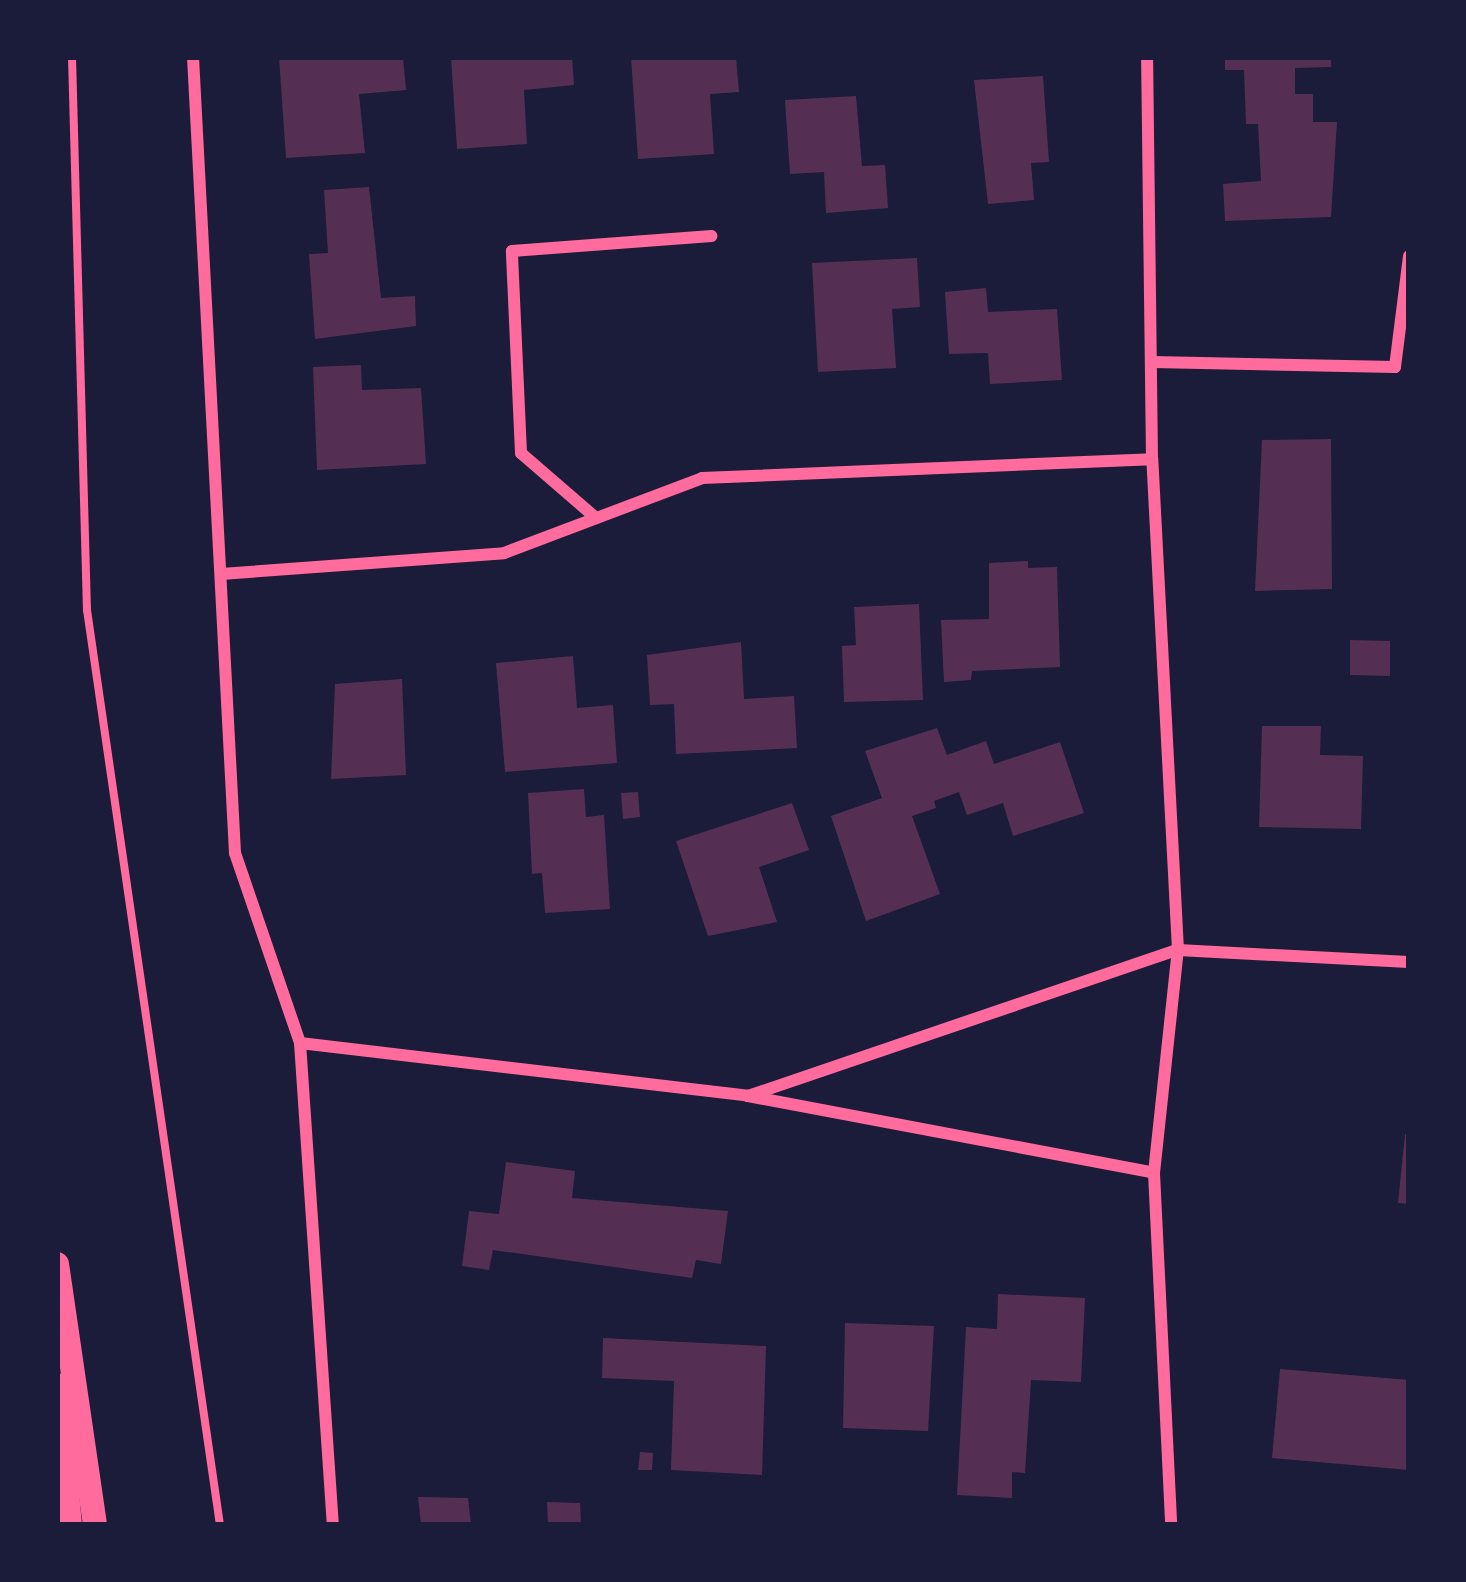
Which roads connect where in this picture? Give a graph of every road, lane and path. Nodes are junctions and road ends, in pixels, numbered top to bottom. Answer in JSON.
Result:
{"nodes":[{"id":1,"x":72,"y":57,"type":"edge"},
{"id":2,"x":193,"y":57,"type":"edge"},
{"id":3,"x":1147,"y":57,"type":"edge"},
{"id":4,"x":711,"y":236,"type":"dead end"},
{"id":5,"x":1409,"y":256,"type":"edge"},
{"id":6,"x":1153,"y":362,"type":"junction"},
{"id":7,"x":1152,"y":459,"type":"junction"},
{"id":8,"x":596,"y":518,"type":"junction"},
{"id":9,"x":221,"y":574,"type":"junction"},
{"id":10,"x":1178,"y":950,"type":"junction"},
{"id":11,"x":1409,"y":962,"type":"edge"},
{"id":12,"x":299,"y":1043,"type":"junction"},
{"id":13,"x":748,"y":1096,"type":"junction"},
{"id":14,"x":1154,"y":1172,"type":"junction"},
{"id":15,"x":57,"y":1264,"type":"edge"},
{"id":16,"x":57,"y":1385,"type":"edge"},
{"id":17,"x":70,"y":1525,"type":"edge"},
{"id":18,"x":95,"y":1525,"type":"edge"},
{"id":19,"x":220,"y":1525,"type":"edge"},
{"id":20,"x":333,"y":1525,"type":"edge"},
{"id":21,"x":1171,"y":1525,"type":"edge"}],
"edges":[{"from":1,"to":19,"type":"path"},
{"from":2,"to":9,"type":"street"},
{"from":3,"to":6,"type":"street"},
{"from":4,"to":8,"type":"street"},
{"from":5,"to":6,"type":"street"},
{"from":6,"to":7,"type":"street"},
{"from":7,"to":8,"type":"street"},
{"from":7,"to":10,"type":"street"},
{"from":8,"to":9,"type":"street"},
{"from":9,"to":12,"type":"street"},
{"from":10,"to":11,"type":"street"},
{"from":10,"to":13,"type":"street"},
{"from":10,"to":14,"type":"street"},
{"from":12,"to":13,"type":"street"},
{"from":12,"to":20,"type":"street"},
{"from":13,"to":14,"type":"street"},
{"from":14,"to":21,"type":"street"},
{"from":15,"to":18,"type":"main road"},
{"from":16,"to":17,"type":"main road"}]}
